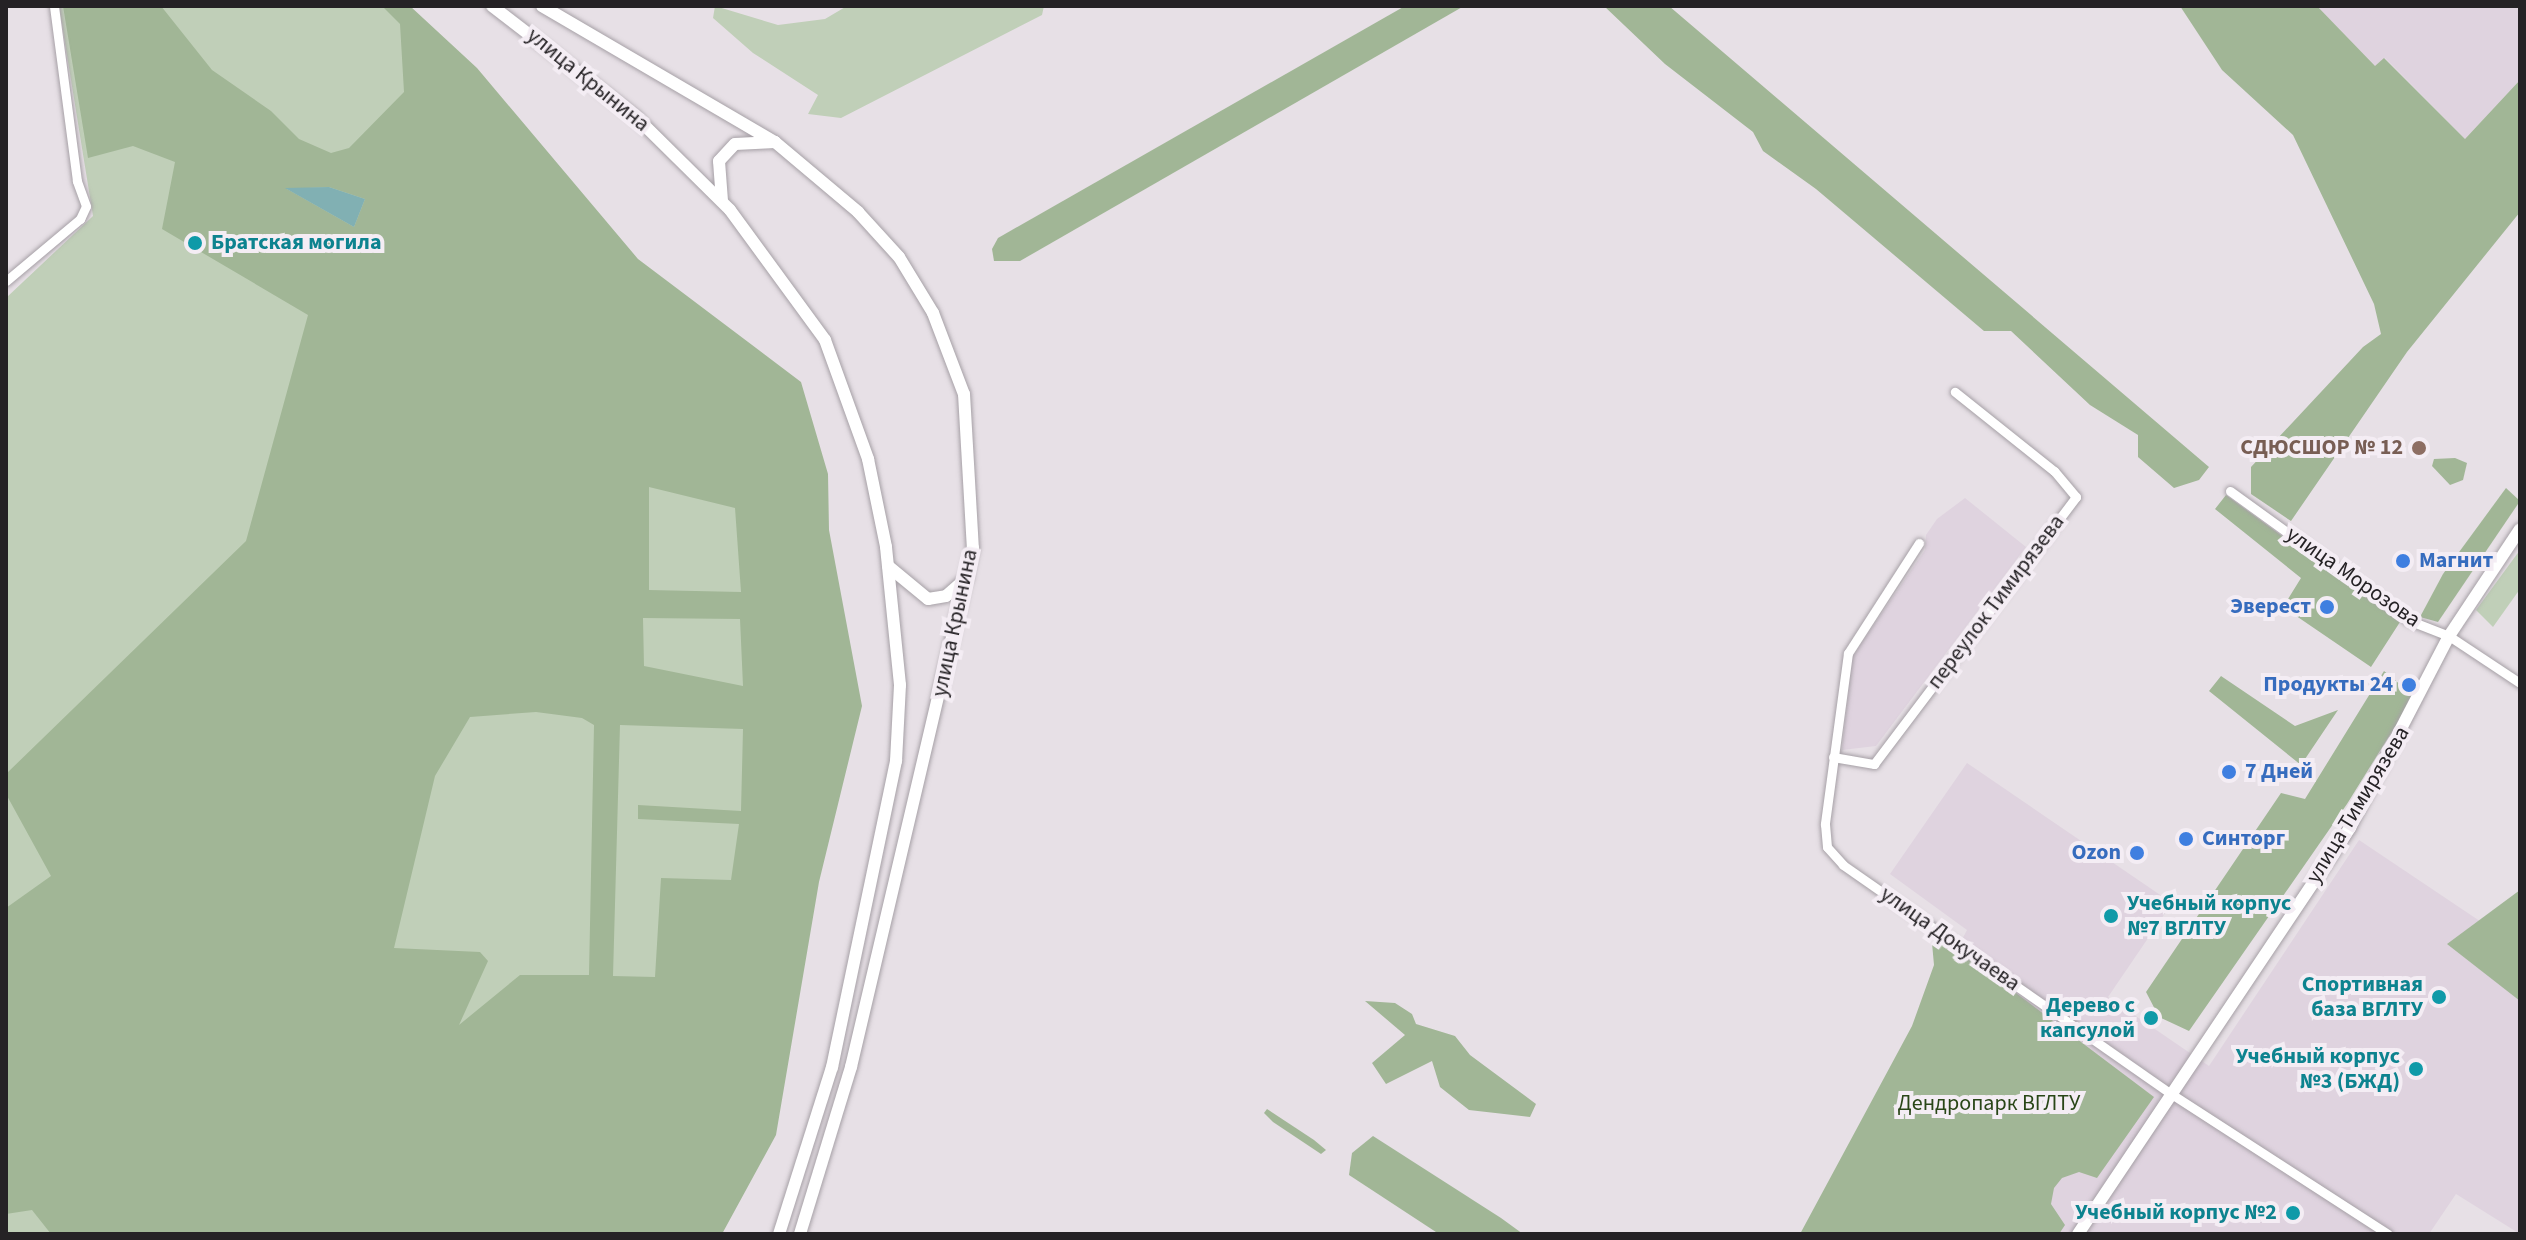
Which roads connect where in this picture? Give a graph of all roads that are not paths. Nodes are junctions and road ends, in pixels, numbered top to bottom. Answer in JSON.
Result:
{"nodes":[{"id":1,"x":54,"y":6,"type":"edge"},
{"id":2,"x":492,"y":6,"type":"edge"},
{"id":3,"x":542,"y":6,"type":"edge"},
{"id":4,"x":775,"y":142,"type":"junction"},
{"id":5,"x":722,"y":202,"type":"junction"},
{"id":6,"x":6,"y":281,"type":"edge"},
{"id":7,"x":1955,"y":392,"type":"dead end"},
{"id":8,"x":2230,"y":491,"type":"dead end"},
{"id":9,"x":2520,"y":529,"type":"edge"},
{"id":10,"x":1919,"y":543,"type":"dead end"},
{"id":11,"x":888,"y":566,"type":"junction"},
{"id":12,"x":967,"y":578,"type":"junction"},
{"id":13,"x":2449,"y":636,"type":"junction"},
{"id":14,"x":2520,"y":683,"type":"edge"},
{"id":15,"x":1833,"y":757,"type":"junction"},
{"id":16,"x":2173,"y":1095,"type":"junction"},
{"id":17,"x":779,"y":1234,"type":"edge"},
{"id":18,"x":800,"y":1234,"type":"edge"},
{"id":19,"x":2078,"y":1234,"type":"edge"},
{"id":20,"x":2388,"y":1234,"type":"edge"}],
"edges":[{"from":1,"to":6,"type":"street"},
{"from":2,"to":5,"type":"main road","name":"улица Крынина"},
{"from":3,"to":4,"type":"main road","name":"улица Крынина"},
{"from":4,"to":5,"type":"main road"},
{"from":4,"to":12,"type":"main road","name":"улица Крынина"},
{"from":5,"to":11,"type":"main road","name":"улица Крынина"},
{"from":7,"to":15,"type":"street","name":"переулок Тимирязева"},
{"from":8,"to":13,"type":"street","name":"улица Морозова"},
{"from":9,"to":13,"type":"main road","name":"улица Тимирязева"},
{"from":10,"to":15,"type":"street","name":"улица Докучаева"},
{"from":11,"to":12,"type":"main road"},
{"from":11,"to":17,"type":"main road","name":"улица Крынина"},
{"from":12,"to":18,"type":"main road","name":"улица Крынина"},
{"from":13,"to":14,"type":"street","name":"улица Морозова"},
{"from":13,"to":16,"type":"main road","name":"улица Тимирязева"},
{"from":15,"to":16,"type":"street","name":"улица Докучаева"},
{"from":16,"to":19,"type":"main road","name":"улица Тимирязева"},
{"from":16,"to":20,"type":"street","name":"улица Докучаева"}]}
